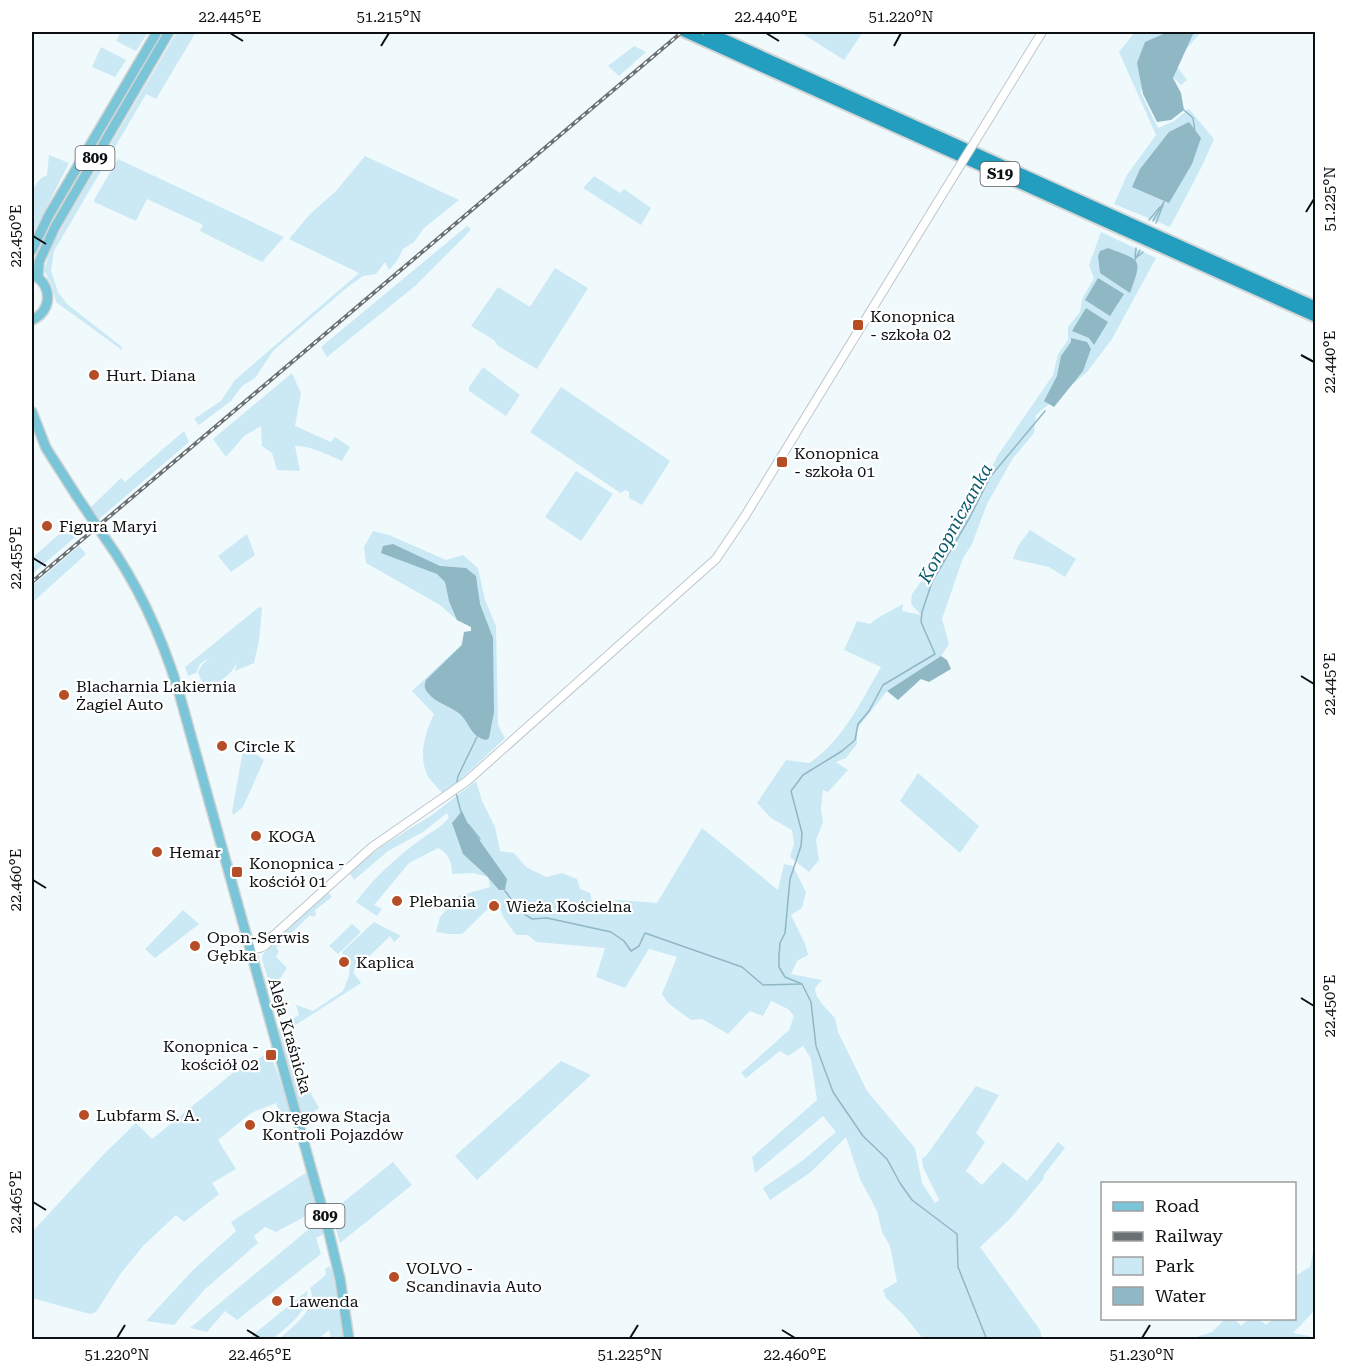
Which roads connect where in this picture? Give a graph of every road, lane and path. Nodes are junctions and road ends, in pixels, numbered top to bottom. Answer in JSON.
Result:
{"nodes":[{"id":1,"x":157,"y":32,"type":"edge"},
{"id":2,"x":169,"y":32,"type":"edge"},
{"id":3,"x":685,"y":32,"type":"edge"},
{"id":4,"x":708,"y":32,"type":"edge"},
{"id":5,"x":1042,"y":32,"type":"edge"},
{"id":6,"x":32,"y":250,"type":"edge"},
{"id":7,"x":34,"y":276,"type":"edge"},
{"id":8,"x":1316,"y":307,"type":"edge"},
{"id":9,"x":1316,"y":317,"type":"edge"},
{"id":10,"x":32,"y":320,"type":"edge"},
{"id":11,"x":32,"y":411,"type":"edge"},
{"id":12,"x":250,"y":948,"type":"junction"},
{"id":13,"x":349,"y":1340,"type":"edge"}],
"edges":[{"from":1,"to":6,"type":"main road","number":"809"},
{"from":2,"to":7,"type":"main road","number":"809"},
{"from":3,"to":9,"type":"highway","number":"S19"},
{"from":4,"to":8,"type":"highway","number":"S19"},
{"from":5,"to":12,"type":"street","bridge":true},
{"from":7,"to":10,"type":"main road","number":"809"},
{"from":11,"to":12,"type":"main road","name":"Aleja Kraśnicka","number":"809","bridge":true},
{"from":12,"to":13,"type":"main road","name":"Aleja Kraśnicka","number":"809"}]}
